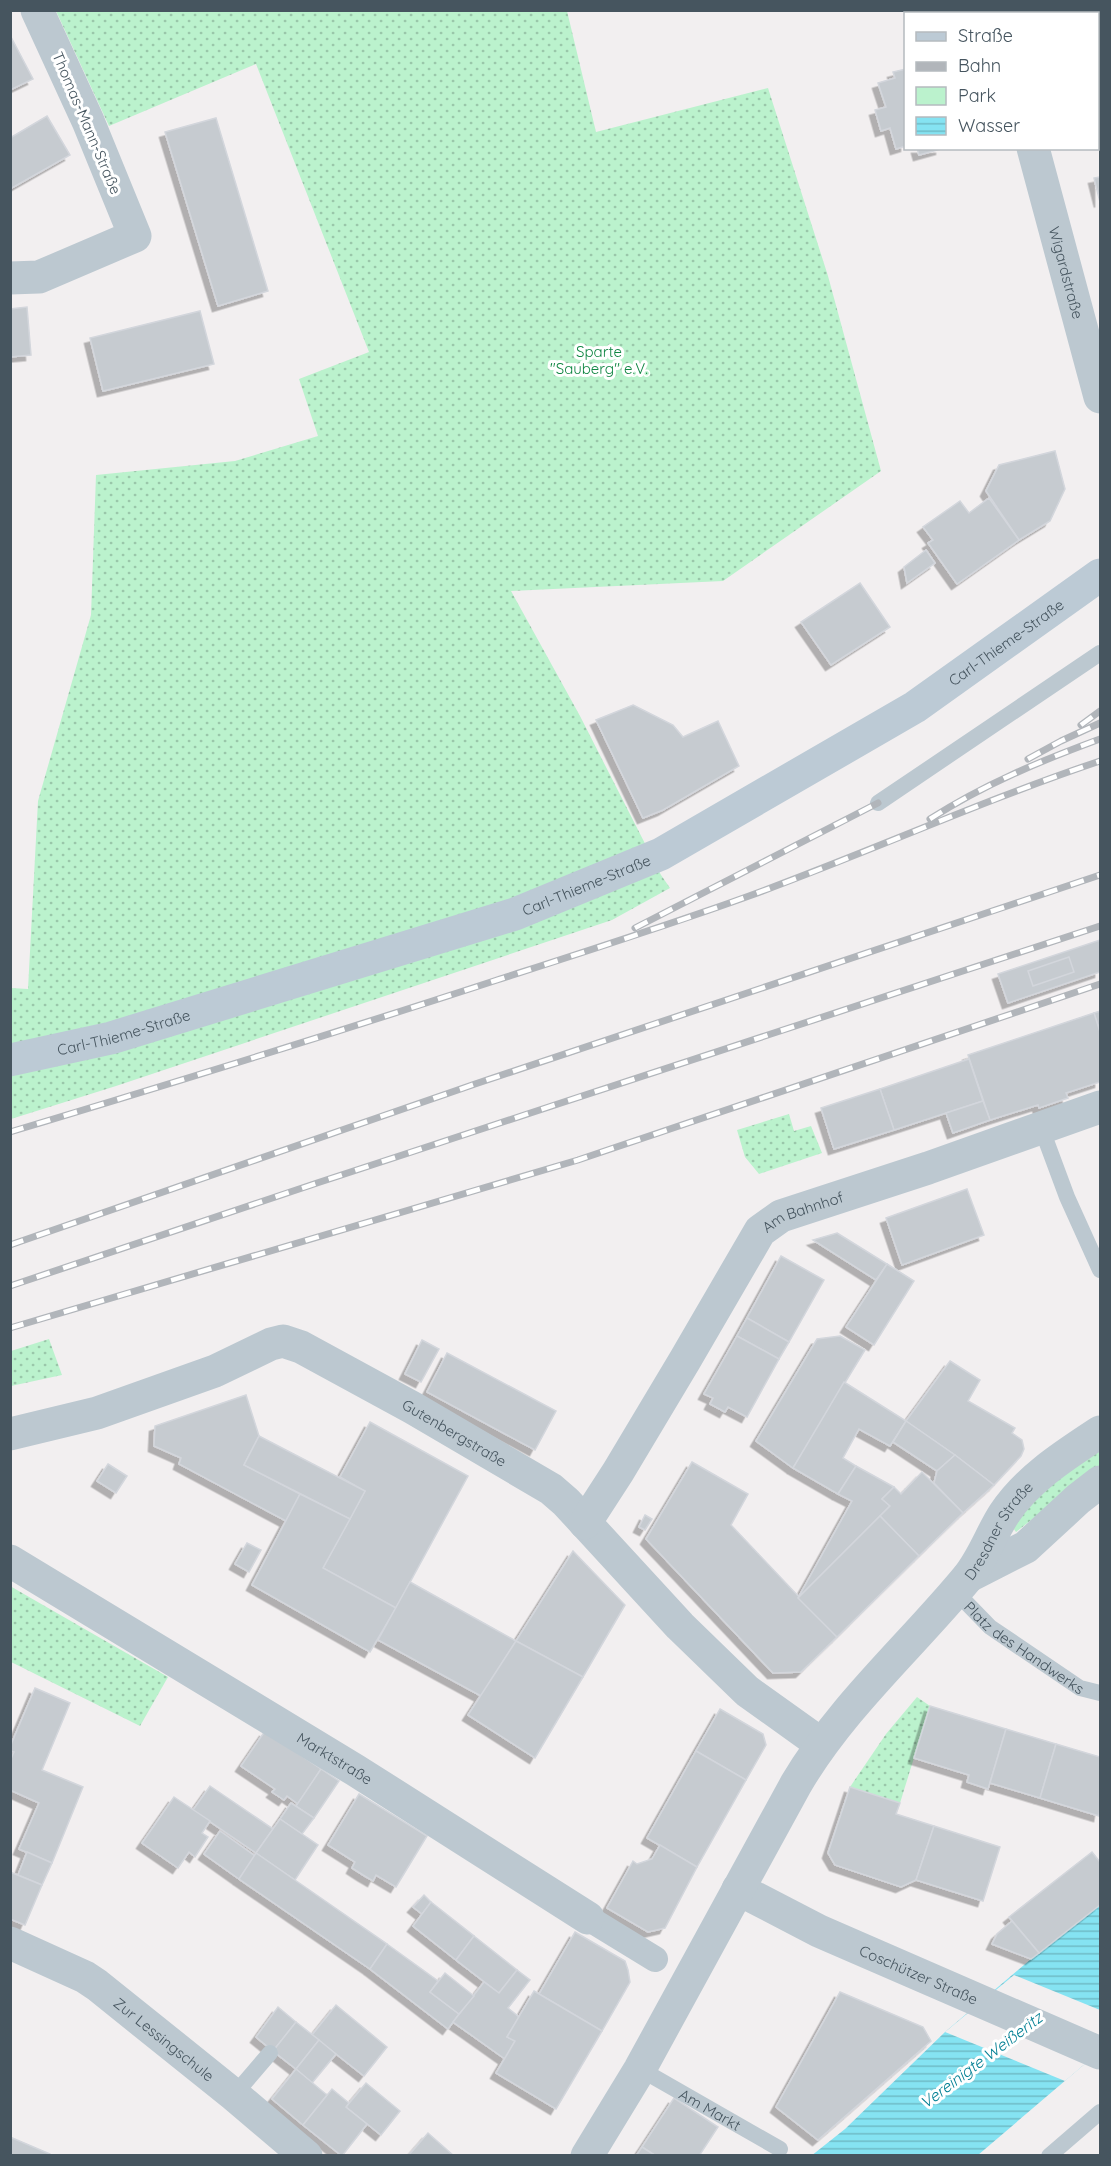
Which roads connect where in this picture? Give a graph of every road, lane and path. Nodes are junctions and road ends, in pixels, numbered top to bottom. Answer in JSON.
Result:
{"nodes":[{"id":1,"x":37,"y":10,"type":"edge"},
{"id":2,"x":1034,"y":150,"type":"edge"},
{"id":3,"x":10,"y":278,"type":"edge"},
{"id":4,"x":1101,"y":397,"type":"edge"},
{"id":5,"x":1101,"y":575,"type":"edge"},
{"id":6,"x":1101,"y":653,"type":"edge"},
{"id":7,"x":878,"y":802,"type":"dead end"},
{"id":8,"x":10,"y":1060,"type":"edge"},
{"id":9,"x":1101,"y":1107,"type":"edge"},
{"id":10,"x":1041,"y":1127,"type":"junction"},
{"id":11,"x":1101,"y":1270,"type":"edge"},
{"id":12,"x":1101,"y":1432,"type":"edge"},
{"id":13,"x":10,"y":1434,"type":"edge"},
{"id":14,"x":1101,"y":1482,"type":"edge"},
{"id":15,"x":585,"y":1523,"type":"junction"},
{"id":16,"x":10,"y":1561,"type":"edge"},
{"id":17,"x":962,"y":1583,"type":"junction"},
{"id":18,"x":1101,"y":1693,"type":"edge"},
{"id":19,"x":821,"y":1744,"type":"junction"},
{"id":20,"x":738,"y":1889,"type":"junction"},
{"id":21,"x":588,"y":1918,"type":"joint"},
{"id":22,"x":10,"y":1942,"type":"edge"},
{"id":23,"x":655,"y":1959,"type":"dead end"},
{"id":24,"x":270,"y":2052,"type":"dead end"},
{"id":25,"x":1100,"y":2053,"type":"edge"},
{"id":26,"x":640,"y":2069,"type":"junction"},
{"id":27,"x":234,"y":2095,"type":"junction"},
{"id":28,"x":1101,"y":2112,"type":"edge"},
{"id":29,"x":780,"y":2149,"type":"dead end"},
{"id":30,"x":306,"y":2156,"type":"edge"},
{"id":31,"x":587,"y":2156,"type":"edge"},
{"id":32,"x":1049,"y":2156,"type":"edge"}],
"edges":[{"from":1,"to":3,"type":"street","name":"Thomas-Mann-Straße"},
{"from":2,"to":4,"type":"street","name":"Wigardstraße"},
{"from":5,"to":8,"type":"main road","name":"Carl-Thieme-Straße"},
{"from":6,"to":7,"type":"lane"},
{"from":9,"to":10,"type":"street","name":"Am Bahnhof"},
{"from":10,"to":11,"type":"lane"},
{"from":10,"to":15,"type":"street","name":"Am Bahnhof"},
{"from":12,"to":17,"type":"street","name":"Dresdner Straße"},
{"from":13,"to":15,"type":"street","name":"Gutenbergstraße"},
{"from":14,"to":17,"type":"street","name":"Dresdner Straße"},
{"from":15,"to":19,"type":"street","name":"Gutenbergstraße"},
{"from":16,"to":21,"type":"street","name":"Marktstraße"},
{"from":17,"to":18,"type":"lane","name":"Platz des Handwerks"},
{"from":17,"to":19,"type":"street"},
{"from":19,"to":20,"type":"street"},
{"from":20,"to":25,"type":"street","name":"Coschützer Straße"},
{"from":20,"to":26,"type":"street"},
{"from":21,"to":23,"type":"street","name":"Marktstraße"},
{"from":22,"to":27,"type":"street","name":"Zur Lessingschule"},
{"from":24,"to":27,"type":"lane"},
{"from":26,"to":29,"type":"lane","name":"Am Markt"},
{"from":26,"to":31,"type":"street"},
{"from":27,"to":30,"type":"street","name":"Zur Lessingschule"},
{"from":28,"to":32,"type":"lane"}]}
